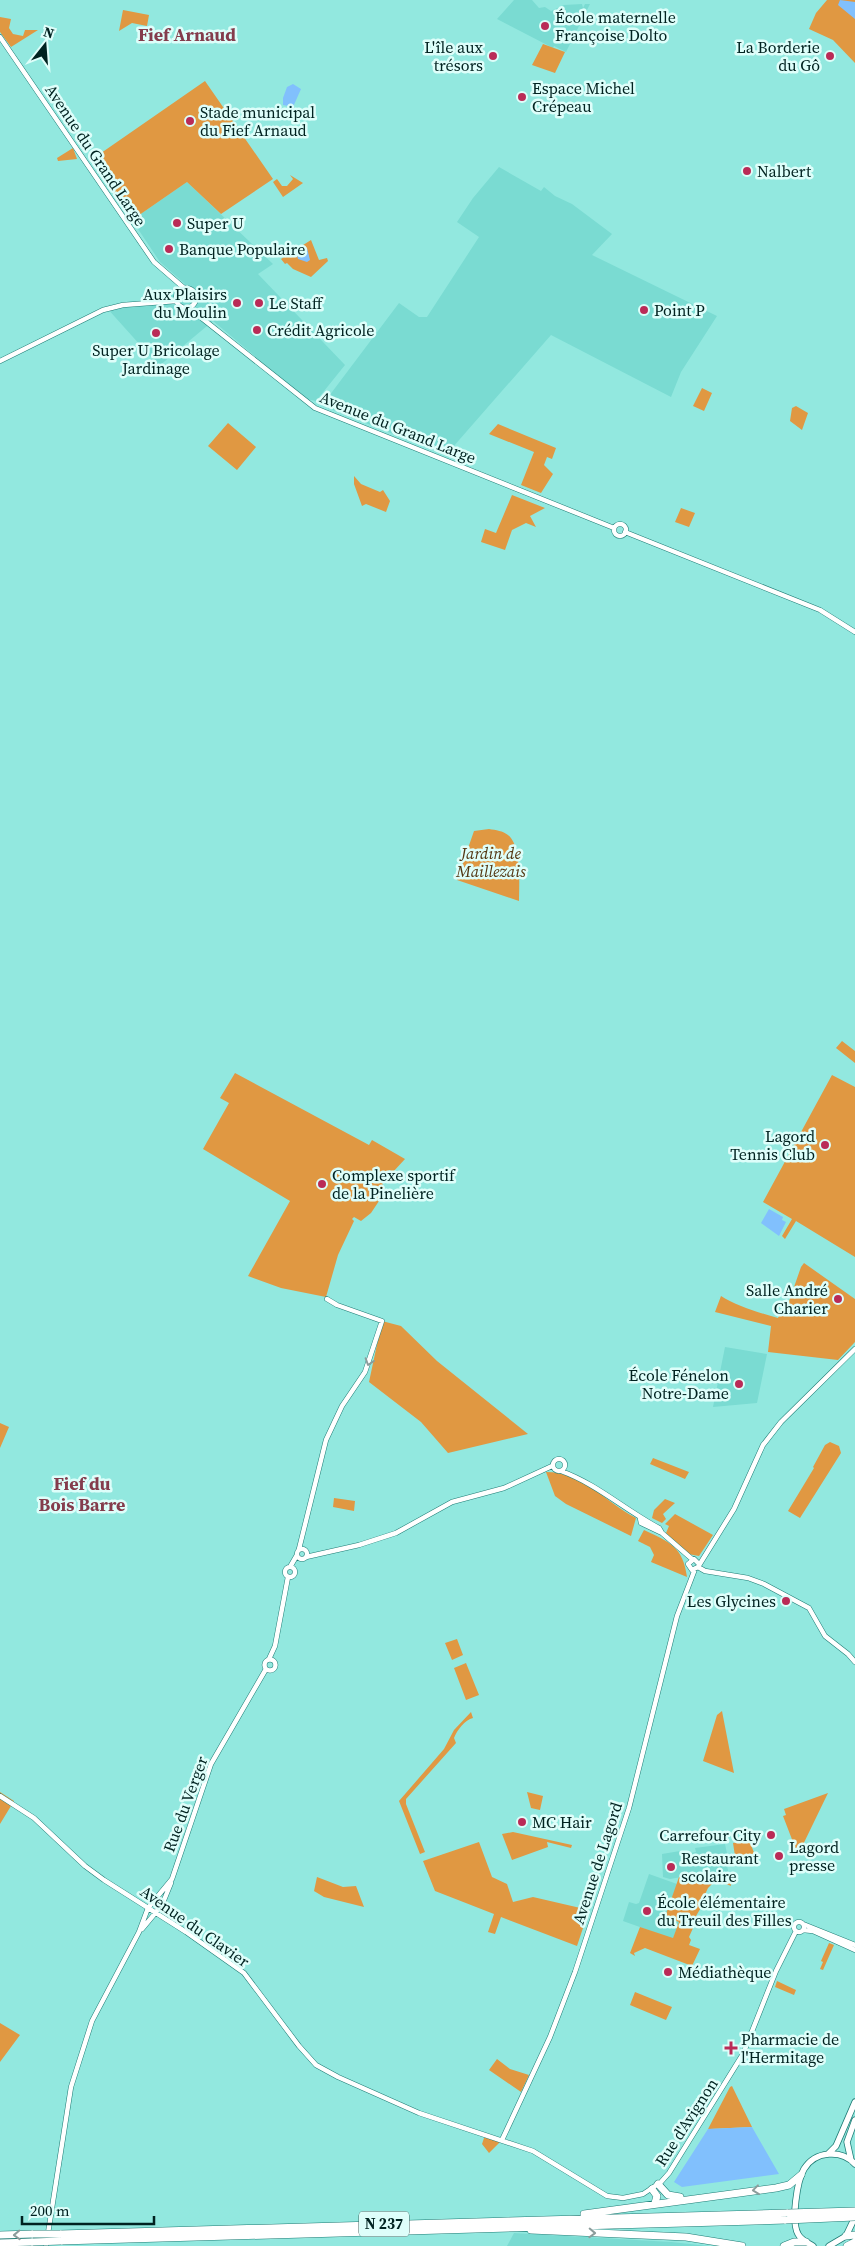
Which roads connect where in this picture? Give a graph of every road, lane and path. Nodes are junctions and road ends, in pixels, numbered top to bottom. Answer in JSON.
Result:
{"nodes":[{"id":1,"x":0,"y":37,"type":"edge"},
{"id":2,"x":177,"y":280,"type":"junction"},
{"id":3,"x":184,"y":288,"type":"junction"},
{"id":4,"x":178,"y":292,"type":"junction"},
{"id":5,"x":176,"y":301,"type":"junction"},
{"id":6,"x":192,"y":308,"type":"junction"},
{"id":7,"x":0,"y":361,"type":"edge"},
{"id":8,"x":614,"y":528,"type":"junction"},
{"id":9,"x":625,"y":532,"type":"junction"},
{"id":10,"x":855,"y":632,"type":"edge"},
{"id":11,"x":327,"y":1299,"type":"dead end"},
{"id":12,"x":855,"y":1349,"type":"edge"},
{"id":13,"x":553,"y":1467,"type":"junction"},
{"id":14,"x":563,"y":1470,"type":"junction"},
{"id":15,"x":304,"y":1551,"type":"junction"},
{"id":16,"x":299,"y":1557,"type":"junction"},
{"id":17,"x":694,"y":1564,"type":"junction"},
{"id":18,"x":292,"y":1568,"type":"junction"},
{"id":19,"x":290,"y":1577,"type":"junction"},
{"id":20,"x":272,"y":1661,"type":"junction"},
{"id":21,"x":855,"y":1662,"type":"edge"},
{"id":22,"x":267,"y":1670,"type":"junction"},
{"id":23,"x":0,"y":1796,"type":"edge"},
{"id":24,"x":172,"y":1879,"type":"junction"},
{"id":25,"x":148,"y":1908,"type":"junction"},
{"id":26,"x":156,"y":1912,"type":"junction"},
{"id":27,"x":803,"y":1924,"type":"junction"},
{"id":28,"x":803,"y":1930,"type":"junction"},
{"id":29,"x":796,"y":1931,"type":"junction"},
{"id":30,"x":139,"y":1932,"type":"junction"},
{"id":31,"x":855,"y":1945,"type":"edge"},
{"id":32,"x":855,"y":1950,"type":"edge"},
{"id":33,"x":855,"y":2102,"type":"edge"},
{"id":34,"x":855,"y":2120,"type":"edge"},
{"id":35,"x":502,"y":2140,"type":"junction"},
{"id":36,"x":828,"y":2154,"type":"junction"},
{"id":37,"x":853,"y":2162,"type":"edge"},
{"id":38,"x":801,"y":2176,"type":"junction"},
{"id":39,"x":658,"y":2184,"type":"junction"},
{"id":40,"x":652,"y":2189,"type":"junction"},
{"id":41,"x":698,"y":2198,"type":"junction"},
{"id":42,"x":655,"y":2203,"type":"junction"},
{"id":43,"x":855,"y":2211,"type":"edge"},
{"id":44,"x":787,"y":2216,"type":"junction"},
{"id":45,"x":855,"y":2217,"type":"edge"},
{"id":46,"x":557,"y":2218,"type":"junction"},
{"id":47,"x":508,"y":2227,"type":"junction"},
{"id":48,"x":212,"y":2233,"type":"junction"},
{"id":49,"x":0,"y":2235,"type":"edge"},
{"id":50,"x":855,"y":2235,"type":"edge"},
{"id":51,"x":846,"y":2236,"type":"junction"},
{"id":52,"x":33,"y":2238,"type":"junction"},
{"id":53,"x":806,"y":2242,"type":"junction"},
{"id":54,"x":855,"y":2242,"type":"edge"},
{"id":55,"x":0,"y":2243,"type":"edge"},
{"id":56,"x":46,"y":2246,"type":"edge"},
{"id":57,"x":742,"y":2246,"type":"edge"},
{"id":58,"x":784,"y":2246,"type":"edge"},
{"id":59,"x":813,"y":2246,"type":"edge"},
{"id":60,"x":832,"y":2246,"type":"edge"},
{"id":61,"x":847,"y":2246,"type":"edge"}],
"edges":[{"from":1,"to":2,"type":"street","name":"Avenue du Grand Large"},
{"from":2,"to":3,"type":"street","name":"Avenue du Grand Large"},
{"from":2,"to":4,"type":"street"},
{"from":3,"to":4,"type":"street"},
{"from":3,"to":6,"type":"street"},
{"from":4,"to":5,"type":"street"},
{"from":5,"to":6,"type":"street"},
{"from":5,"to":7,"type":"street"},
{"from":6,"to":8,"type":"street","name":"Avenue du Grand Large"},
{"from":8,"to":9,"type":"street","name":"Avenue du Grand Large"},
{"from":8,"to":9,"type":"street","name":"Avenue du Grand Large"},
{"from":9,"to":10,"type":"street","name":"Avenue du Grand Large"},
{"from":11,"to":15,"type":"street","one_way":true},
{"from":12,"to":17,"type":"street","name":"Avenue de Lagord"},
{"from":13,"to":14,"type":"street"},
{"from":13,"to":14,"type":"street"},
{"from":13,"to":15,"type":"street"},
{"from":14,"to":17,"type":"street"},
{"from":15,"to":16,"type":"street"},
{"from":15,"to":16,"type":"street"},
{"from":16,"to":18,"type":"street"},
{"from":17,"to":21,"type":"street"},
{"from":17,"to":35,"type":"street","name":"Avenue de Lagord"},
{"from":18,"to":19,"type":"street"},
{"from":18,"to":19,"type":"street"},
{"from":19,"to":20,"type":"street"},
{"from":20,"to":22,"type":"street"},
{"from":20,"to":22,"type":"street"},
{"from":22,"to":24,"type":"street","name":"Rue du Verger"},
{"from":23,"to":25,"type":"street","name":"Avenue du Clavier"},
{"from":24,"to":25,"type":"street","name":"Rue du Verger"},
{"from":24,"to":26,"type":"street"},
{"from":25,"to":26,"type":"street","name":"Avenue du Clavier"},
{"from":25,"to":30,"type":"street","name":"Rue du Verger"},
{"from":26,"to":30,"type":"street"},
{"from":26,"to":35,"type":"street","name":"Avenue du Clavier"},
{"from":27,"to":28,"type":"street"},
{"from":27,"to":29,"type":"street","name":"Rue d'Avignon"},
{"from":27,"to":31,"type":"street"},
{"from":28,"to":29,"type":"street"},
{"from":28,"to":32,"type":"street"},
{"from":29,"to":39,"type":"street","name":"Rue d'Avignon"},
{"from":30,"to":56,"type":"street"},
{"from":33,"to":36,"type":"main road"},
{"from":34,"to":37,"type":"main road"},
{"from":35,"to":40,"type":"street","name":"Rue d'Avignon"},
{"from":36,"to":37,"type":"main road"},
{"from":36,"to":38,"type":"main road"},
{"from":38,"to":41,"type":"highway","one_way":true},
{"from":38,"to":53,"type":"main road"},
{"from":39,"to":40,"type":"street","name":"Rue d'Avignon"},
{"from":39,"to":41,"type":"highway"},
{"from":40,"to":42,"type":"highway"},
{"from":41,"to":42,"type":"highway"},
{"from":42,"to":46,"type":"highway"},
{"from":43,"to":44,"type":"highway","number":"N 237","bridge":true},
{"from":44,"to":45,"type":"highway","number":"N 237","bridge":true},
{"from":44,"to":46,"type":"highway","number":"N 237"},
{"from":44,"to":47,"type":"highway","number":"N 237"},
{"from":45,"to":51,"type":"main road"},
{"from":46,"to":48,"type":"highway","number":"N 237"},
{"from":47,"to":48,"type":"highway","number":"N 237"},
{"from":47,"to":57,"type":"highway","one_way":true},
{"from":48,"to":52,"type":"highway","number":"N 237","bridge":true},
{"from":52,"to":49,"type":"highway","number":"N 237","one_way":true},
{"from":50,"to":51,"type":"highway"},
{"from":51,"to":60,"type":"main road"},
{"from":52,"to":55,"type":"highway","number":"N 237"},
{"from":53,"to":58,"type":"highway"},
{"from":53,"to":59,"type":"main road"},
{"from":54,"to":61,"type":"highway"}]}
